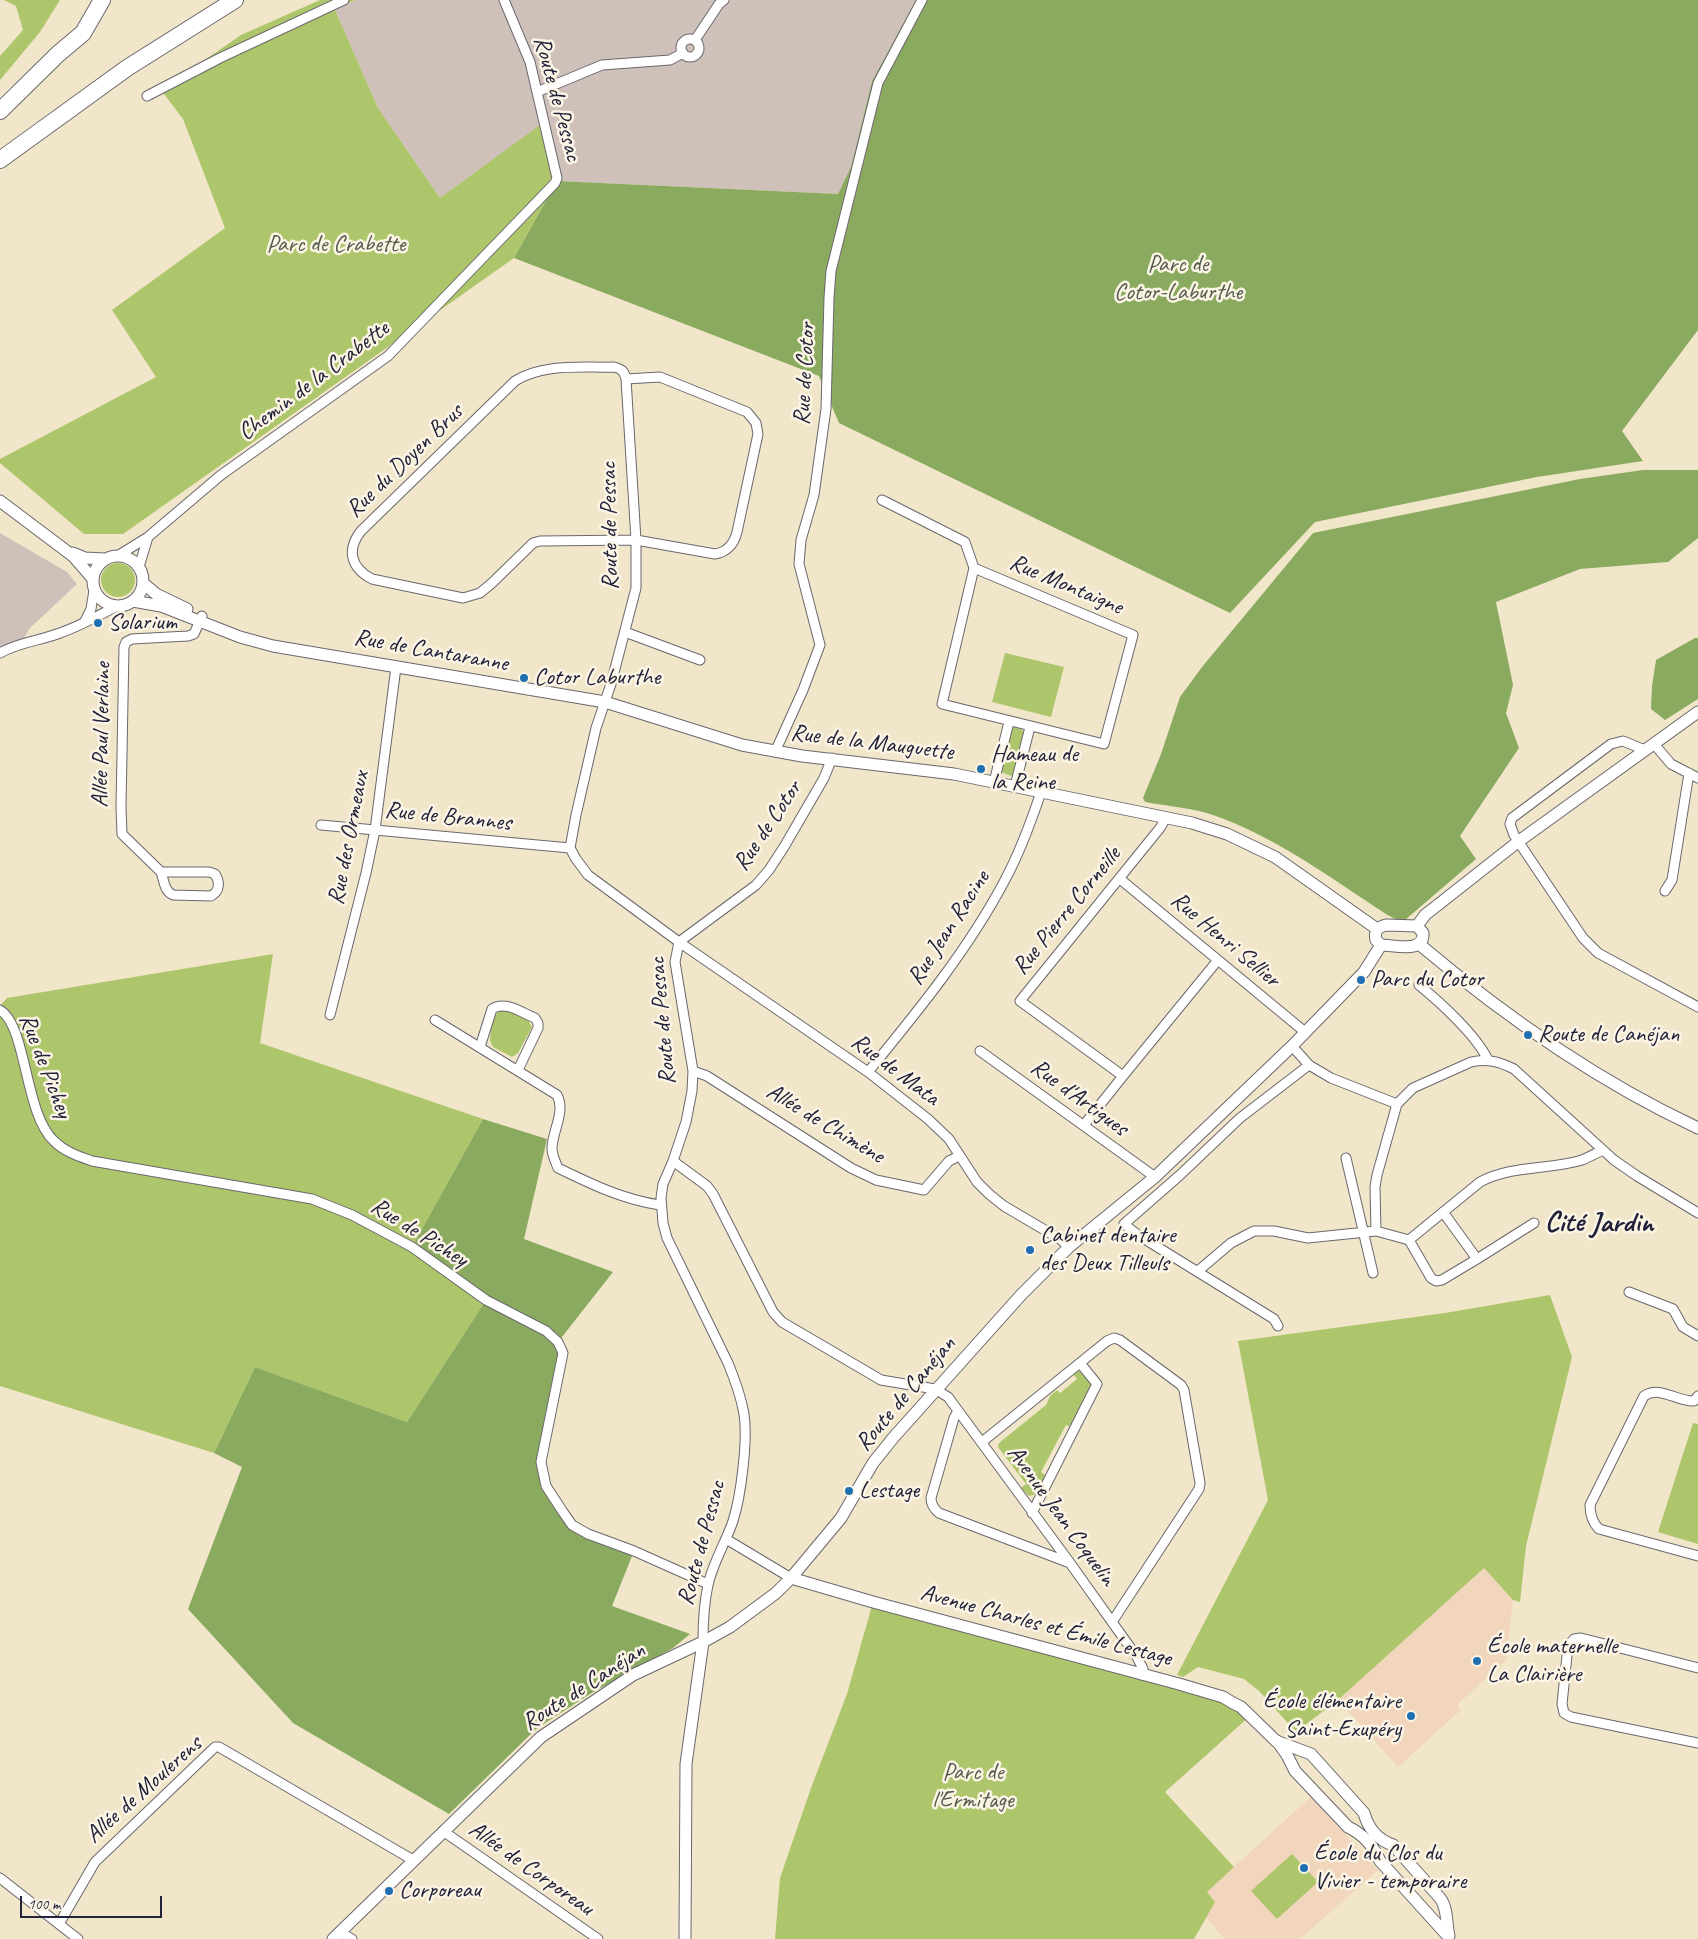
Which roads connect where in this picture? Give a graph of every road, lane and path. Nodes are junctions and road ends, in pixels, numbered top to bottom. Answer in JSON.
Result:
{"nodes":[{"id":1,"x":89,"y":0,"type":"edge"},
{"id":2,"x":102,"y":0,"type":"edge"},
{"id":3,"x":235,"y":0,"type":"edge"},
{"id":4,"x":344,"y":0,"type":"edge"},
{"id":5,"x":504,"y":0,"type":"edge"},
{"id":6,"x":724,"y":0,"type":"edge"},
{"id":7,"x":922,"y":0,"type":"edge"},
{"id":8,"x":694,"y":40,"type":"junction"},
{"id":9,"x":683,"y":53,"type":"junction"},
{"id":10,"x":58,"y":54,"type":"junction"},
{"id":11,"x":537,"y":92,"type":"junction"},
{"id":12,"x":147,"y":96,"type":"dead end"},
{"id":13,"x":0,"y":111,"type":"edge"},
{"id":14,"x":0,"y":160,"type":"edge"},
{"id":15,"x":557,"y":181,"type":"joint"},
{"id":16,"x":625,"y":375,"type":"junction"},
{"id":17,"x":0,"y":500,"type":"edge"},
{"id":18,"x":882,"y":500,"type":"dead end"},
{"id":19,"x":148,"y":537,"type":"junction"},
{"id":20,"x":636,"y":540,"type":"junction"},
{"id":21,"x":64,"y":549,"type":"junction"},
{"id":22,"x":119,"y":555,"type":"junction"},
{"id":23,"x":105,"y":559,"type":"junction"},
{"id":24,"x":140,"y":567,"type":"junction"},
{"id":25,"x":974,"y":568,"type":"junction"},
{"id":26,"x":143,"y":582,"type":"junction"},
{"id":27,"x":94,"y":584,"type":"junction"},
{"id":28,"x":133,"y":601,"type":"junction"},
{"id":29,"x":117,"y":606,"type":"junction"},
{"id":30,"x":201,"y":619,"type":"junction"},
{"id":31,"x":85,"y":621,"type":"junction"},
{"id":32,"x":625,"y":632,"type":"junction"},
{"id":33,"x":0,"y":653,"type":"edge"},
{"id":34,"x":700,"y":660,"type":"dead end"},
{"id":35,"x":396,"y":667,"type":"junction"},
{"id":36,"x":605,"y":702,"type":"junction"},
{"id":37,"x":1698,"y":712,"type":"edge"},
{"id":38,"x":1009,"y":722,"type":"junction"},
{"id":39,"x":1030,"y":727,"type":"junction"},
{"id":40,"x":1650,"y":747,"type":"junction"},
{"id":41,"x":775,"y":752,"type":"junction"},
{"id":42,"x":832,"y":758,"type":"junction"},
{"id":43,"x":1689,"y":773,"type":"junction"},
{"id":44,"x":1698,"y":778,"type":"edge"},
{"id":45,"x":994,"y":782,"type":"junction"},
{"id":46,"x":1016,"y":786,"type":"junction"},
{"id":47,"x":1041,"y":792,"type":"junction"},
{"id":48,"x":1166,"y":818,"type":"junction"},
{"id":49,"x":322,"y":825,"type":"dead end"},
{"id":50,"x":375,"y":830,"type":"junction"},
{"id":51,"x":1519,"y":841,"type":"junction"},
{"id":52,"x":570,"y":848,"type":"junction"},
{"id":53,"x":161,"y":872,"type":"junction"},
{"id":54,"x":1120,"y":879,"type":"junction"},
{"id":55,"x":1665,"y":891,"type":"dead end"},
{"id":56,"x":1417,"y":926,"type":"junction"},
{"id":57,"x":1377,"y":929,"type":"junction"},
{"id":58,"x":679,"y":942,"type":"junction"},
{"id":59,"x":1420,"y":944,"type":"junction"},
{"id":60,"x":1381,"y":945,"type":"junction"},
{"id":61,"x":1218,"y":960,"type":"junction"},
{"id":62,"x":1418,"y":986,"type":"dead end"},
{"id":63,"x":1698,"y":1006,"type":"edge"},
{"id":64,"x":0,"y":1010,"type":"edge"},
{"id":65,"x":330,"y":1014,"type":"dead end"},
{"id":66,"x":435,"y":1020,"type":"dead end"},
{"id":67,"x":1305,"y":1032,"type":"junction"},
{"id":68,"x":1292,"y":1046,"type":"junction"},
{"id":69,"x":480,"y":1047,"type":"junction"},
{"id":70,"x":980,"y":1051,"type":"dead end"},
{"id":71,"x":1488,"y":1060,"type":"junction"},
{"id":72,"x":1309,"y":1065,"type":"junction"},
{"id":73,"x":518,"y":1070,"type":"junction"},
{"id":74,"x":693,"y":1070,"type":"junction"},
{"id":75,"x":868,"y":1072,"type":"junction"},
{"id":76,"x":1123,"y":1076,"type":"junction"},
{"id":77,"x":1397,"y":1104,"type":"junction"},
{"id":78,"x":1084,"y":1125,"type":"junction"},
{"id":79,"x":1698,"y":1128,"type":"edge"},
{"id":80,"x":1603,"y":1150,"type":"junction"},
{"id":81,"x":959,"y":1156,"type":"junction"},
{"id":82,"x":1346,"y":1158,"type":"dead end"},
{"id":83,"x":673,"y":1161,"type":"junction"},
{"id":84,"x":1155,"y":1177,"type":"junction"},
{"id":85,"x":660,"y":1206,"type":"junction"},
{"id":86,"x":1443,"y":1212,"type":"junction"},
{"id":87,"x":1698,"y":1213,"type":"edge"},
{"id":88,"x":1534,"y":1223,"type":"dead end"},
{"id":89,"x":1376,"y":1231,"type":"junction"},
{"id":90,"x":1364,"y":1232,"type":"junction"},
{"id":91,"x":1409,"y":1240,"type":"junction"},
{"id":92,"x":1069,"y":1247,"type":"junction"},
{"id":93,"x":1477,"y":1259,"type":"junction"},
{"id":94,"x":1198,"y":1271,"type":"junction"},
{"id":95,"x":1373,"y":1273,"type":"dead end"},
{"id":96,"x":1629,"y":1292,"type":"dead end"},
{"id":97,"x":1278,"y":1326,"type":"dead end"},
{"id":98,"x":1698,"y":1336,"type":"edge"},
{"id":99,"x":1080,"y":1364,"type":"junction"},
{"id":100,"x":935,"y":1389,"type":"junction"},
{"id":101,"x":1696,"y":1399,"type":"edge"},
{"id":102,"x":958,"y":1411,"type":"junction"},
{"id":103,"x":982,"y":1442,"type":"junction"},
{"id":104,"x":1032,"y":1514,"type":"junction"},
{"id":105,"x":726,"y":1539,"type":"junction"},
{"id":106,"x":1698,"y":1556,"type":"edge"},
{"id":107,"x":1070,"y":1563,"type":"junction"},
{"id":108,"x":791,"y":1578,"type":"junction"},
{"id":109,"x":708,"y":1584,"type":"junction"},
{"id":110,"x":1112,"y":1622,"type":"junction"},
{"id":111,"x":703,"y":1642,"type":"junction"},
{"id":112,"x":1698,"y":1668,"type":"edge"},
{"id":113,"x":1142,"y":1675,"type":"junction"},
{"id":114,"x":1276,"y":1741,"type":"junction"},
{"id":115,"x":1698,"y":1743,"type":"edge"},
{"id":116,"x":1298,"y":1748,"type":"junction"},
{"id":117,"x":1289,"y":1759,"type":"junction"},
{"id":118,"x":443,"y":1831,"type":"junction"},
{"id":119,"x":413,"y":1860,"type":"junction"},
{"id":120,"x":1,"y":1882,"type":"edge"},
{"id":121,"x":1445,"y":1914,"type":"junction"},
{"id":122,"x":1434,"y":1919,"type":"junction"},
{"id":123,"x":60,"y":1924,"type":"junction"},
{"id":124,"x":336,"y":1936,"type":"edge"},
{"id":125,"x":1450,"y":1938,"type":"edge"},
{"id":126,"x":78,"y":1939,"type":"edge"},
{"id":127,"x":352,"y":1939,"type":"edge"},
{"id":128,"x":598,"y":1939,"type":"edge"},
{"id":129,"x":685,"y":1939,"type":"edge"}],
"edges":[{"from":1,"to":10,"type":"highway"},
{"from":2,"to":10,"type":"highway"},
{"from":3,"to":14,"type":"highway"},
{"from":4,"to":12,"type":"street"},
{"from":5,"to":11,"type":"street","name":"Route de Pessac"},
{"from":6,"to":8,"type":"street"},
{"from":7,"to":41,"type":"street","name":"Rue de Cotor"},
{"from":8,"to":9,"type":"street"},
{"from":8,"to":9,"type":"street"},
{"from":9,"to":11,"type":"street"},
{"from":10,"to":13,"type":"highway"},
{"from":11,"to":15,"type":"street","name":"Route de Pessac"},
{"from":15,"to":19,"type":"street","name":"Chemin de la Crabette"},
{"from":16,"to":20,"type":"street","name":"Route de Pessac"},
{"from":16,"to":20,"type":"street","name":"Rue du Doyen Brus"},
{"from":16,"to":20,"type":"street","name":"Rue du Doyen Brus"},
{"from":17,"to":21,"type":"street"},
{"from":18,"to":25,"type":"street"},
{"from":19,"to":22,"type":"street","name":"Chemin de la Crabette"},
{"from":19,"to":24,"type":"street"},
{"from":20,"to":32,"type":"street","name":"Route de Pessac"},
{"from":21,"to":23,"type":"street"},
{"from":21,"to":27,"type":"street"},
{"from":22,"to":23,"type":"street"},
{"from":22,"to":24,"type":"street"},
{"from":23,"to":27,"type":"street"},
{"from":24,"to":26,"type":"street"},
{"from":25,"to":38,"type":"street","name":"Rue Montaigne"},
{"from":25,"to":39,"type":"street","name":"Rue Montaigne"},
{"from":26,"to":28,"type":"street"},
{"from":26,"to":30,"type":"street","name":"Rue de Cantaranne"},
{"from":27,"to":29,"type":"street"},
{"from":27,"to":31,"type":"street"},
{"from":28,"to":29,"type":"street"},
{"from":28,"to":30,"type":"street","name":"Rue de Cantaranne"},
{"from":29,"to":31,"type":"street"},
{"from":30,"to":35,"type":"street","name":"Rue de Cantaranne"},
{"from":30,"to":53,"type":"street","name":"Allée Paul Verlaine"},
{"from":31,"to":33,"type":"street"},
{"from":32,"to":34,"type":"street"},
{"from":32,"to":36,"type":"street","name":"Route de Pessac"},
{"from":35,"to":36,"type":"street","name":"Rue de Cantaranne"},
{"from":35,"to":50,"type":"street","name":"Rue des Ormeaux"},
{"from":36,"to":41,"type":"street","name":"Rue de la Mauguette"},
{"from":36,"to":52,"type":"street","name":"Route de Pessac"},
{"from":37,"to":40,"type":"street"},
{"from":38,"to":39,"type":"street","name":"Rue Montaigne"},
{"from":38,"to":45,"type":"street"},
{"from":39,"to":46,"type":"street"},
{"from":40,"to":43,"type":"street"},
{"from":40,"to":51,"type":"street"},
{"from":40,"to":51,"type":"street"},
{"from":41,"to":42,"type":"street","name":"Rue de la Mauguette"},
{"from":42,"to":45,"type":"street","name":"Rue de la Mauguette"},
{"from":42,"to":58,"type":"street","name":"Rue de Cotor"},
{"from":43,"to":44,"type":"street"},
{"from":43,"to":55,"type":"street"},
{"from":45,"to":46,"type":"street","name":"Rue de la Mauguette"},
{"from":46,"to":47,"type":"street","name":"Rue de la Mauguette"},
{"from":47,"to":48,"type":"street","name":"Rue de la Mauguette"},
{"from":47,"to":75,"type":"street","name":"Rue Jean Racine"},
{"from":48,"to":54,"type":"street","name":"Rue Pierre Corneille"},
{"from":48,"to":57,"type":"street","name":"Rue de la Mauguette"},
{"from":49,"to":50,"type":"street","name":"Rue de Brannes"},
{"from":50,"to":52,"type":"street","name":"Rue de Brannes"},
{"from":50,"to":65,"type":"street","name":"Rue des Ormeaux"},
{"from":51,"to":56,"type":"street"},
{"from":51,"to":63,"type":"street"},
{"from":52,"to":58,"type":"street","name":"Route de Pessac"},
{"from":53,"to":53,"type":"street","name":"Allée Paul Verlaine"},
{"from":54,"to":61,"type":"street","name":"Rue Henri Sellier"},
{"from":54,"to":76,"type":"street","name":"Rue Pierre Corneille"},
{"from":56,"to":57,"type":"street"},
{"from":56,"to":59,"type":"street"},
{"from":57,"to":60,"type":"street"},
{"from":58,"to":74,"type":"street","name":"Route de Pessac"},
{"from":58,"to":75,"type":"street","name":"Rue de Mata"},
{"from":59,"to":60,"type":"street"},
{"from":59,"to":79,"type":"street"},
{"from":60,"to":67,"type":"street","name":"Route de Canéjan"},
{"from":61,"to":67,"type":"street","name":"Rue Henri Sellier"},
{"from":61,"to":76,"type":"street"},
{"from":62,"to":71,"type":"street"},
{"from":64,"to":109,"type":"street","name":"Rue de Pichey"},
{"from":66,"to":69,"type":"street"},
{"from":67,"to":68,"type":"street","name":"Route de Canéjan"},
{"from":68,"to":72,"type":"street"},
{"from":68,"to":84,"type":"street","name":"Route de Canéjan"},
{"from":69,"to":73,"type":"street"},
{"from":69,"to":73,"type":"street"},
{"from":70,"to":78,"type":"street","name":"Rue d'Artigues"},
{"from":71,"to":77,"type":"street"},
{"from":71,"to":80,"type":"street"},
{"from":72,"to":77,"type":"street"},
{"from":72,"to":94,"type":"street"},
{"from":73,"to":85,"type":"street"},
{"from":74,"to":81,"type":"street","name":"Allée de Chimène"},
{"from":74,"to":83,"type":"street","name":"Route de Pessac"},
{"from":75,"to":81,"type":"street","name":"Rue de Mata"},
{"from":76,"to":78,"type":"street"},
{"from":77,"to":89,"type":"street"},
{"from":78,"to":84,"type":"street","name":"Rue d'Artigues"},
{"from":80,"to":86,"type":"street"},
{"from":80,"to":87,"type":"street"},
{"from":81,"to":92,"type":"street","name":"Rue de Mata"},
{"from":82,"to":90,"type":"street"},
{"from":83,"to":85,"type":"street","name":"Route de Pessac"},
{"from":83,"to":100,"type":"street"},
{"from":84,"to":92,"type":"street","name":"Route de Canéjan"},
{"from":85,"to":105,"type":"street","name":"Route de Pessac"},
{"from":86,"to":91,"type":"street"},
{"from":86,"to":93,"type":"street"},
{"from":88,"to":93,"type":"street"},
{"from":89,"to":90,"type":"street"},
{"from":89,"to":91,"type":"street"},
{"from":90,"to":94,"type":"street"},
{"from":90,"to":95,"type":"street"},
{"from":91,"to":93,"type":"street"},
{"from":92,"to":100,"type":"street","name":"Route de Canéjan"},
{"from":94,"to":97,"type":"street"},
{"from":96,"to":98,"type":"street"},
{"from":99,"to":103,"type":"street"},
{"from":99,"to":104,"type":"street"},
{"from":99,"to":110,"type":"street"},
{"from":100,"to":102,"type":"street","name":"Avenue Jean Coquelin"},
{"from":100,"to":108,"type":"street","name":"Route de Canéjan"},
{"from":101,"to":106,"type":"street"},
{"from":102,"to":103,"type":"street","name":"Avenue Jean Coquelin"},
{"from":102,"to":107,"type":"street"},
{"from":103,"to":104,"type":"street","name":"Avenue Jean Coquelin"},
{"from":104,"to":107,"type":"street","name":"Avenue Jean Coquelin"},
{"from":105,"to":108,"type":"street"},
{"from":105,"to":109,"type":"street","name":"Route de Pessac"},
{"from":107,"to":110,"type":"street","name":"Avenue Jean Coquelin"},
{"from":108,"to":111,"type":"street","name":"Route de Canéjan"},
{"from":108,"to":113,"type":"street","name":"Avenue Charles et Émile Lestage"},
{"from":109,"to":111,"type":"street","name":"Route de Pessac"},
{"from":110,"to":113,"type":"street","name":"Avenue Jean Coquelin"},
{"from":111,"to":118,"type":"street","name":"Route de Canéjan"},
{"from":111,"to":129,"type":"street","name":"Route de Pessac"},
{"from":112,"to":115,"type":"street"},
{"from":113,"to":114,"type":"street","name":"Avenue Charles et Émile Lestage"},
{"from":114,"to":116,"type":"street","name":"Avenue Charles et Émile Lestage"},
{"from":114,"to":117,"type":"street","name":"Avenue Charles et Émile Lestage"},
{"from":116,"to":117,"type":"street"},
{"from":116,"to":121,"type":"street","name":"Avenue Charles et Émile Lestage"},
{"from":117,"to":122,"type":"street","name":"Avenue Charles et Émile Lestage"},
{"from":118,"to":119,"type":"street","name":"Route de Canéjan"},
{"from":118,"to":128,"type":"street","name":"Allée de Corporeau"},
{"from":119,"to":123,"type":"street","name":"Allée de Moulerens"},
{"from":119,"to":124,"type":"street","name":"Route de Canéjan"},
{"from":120,"to":123,"type":"street"},
{"from":121,"to":122,"type":"street"},
{"from":121,"to":125,"type":"street","name":"Avenue Charles et Émile Lestage"},
{"from":122,"to":125,"type":"street","name":"Avenue Charles et Émile Lestage"},
{"from":123,"to":126,"type":"street"},
{"from":124,"to":127,"type":"street"}]}
